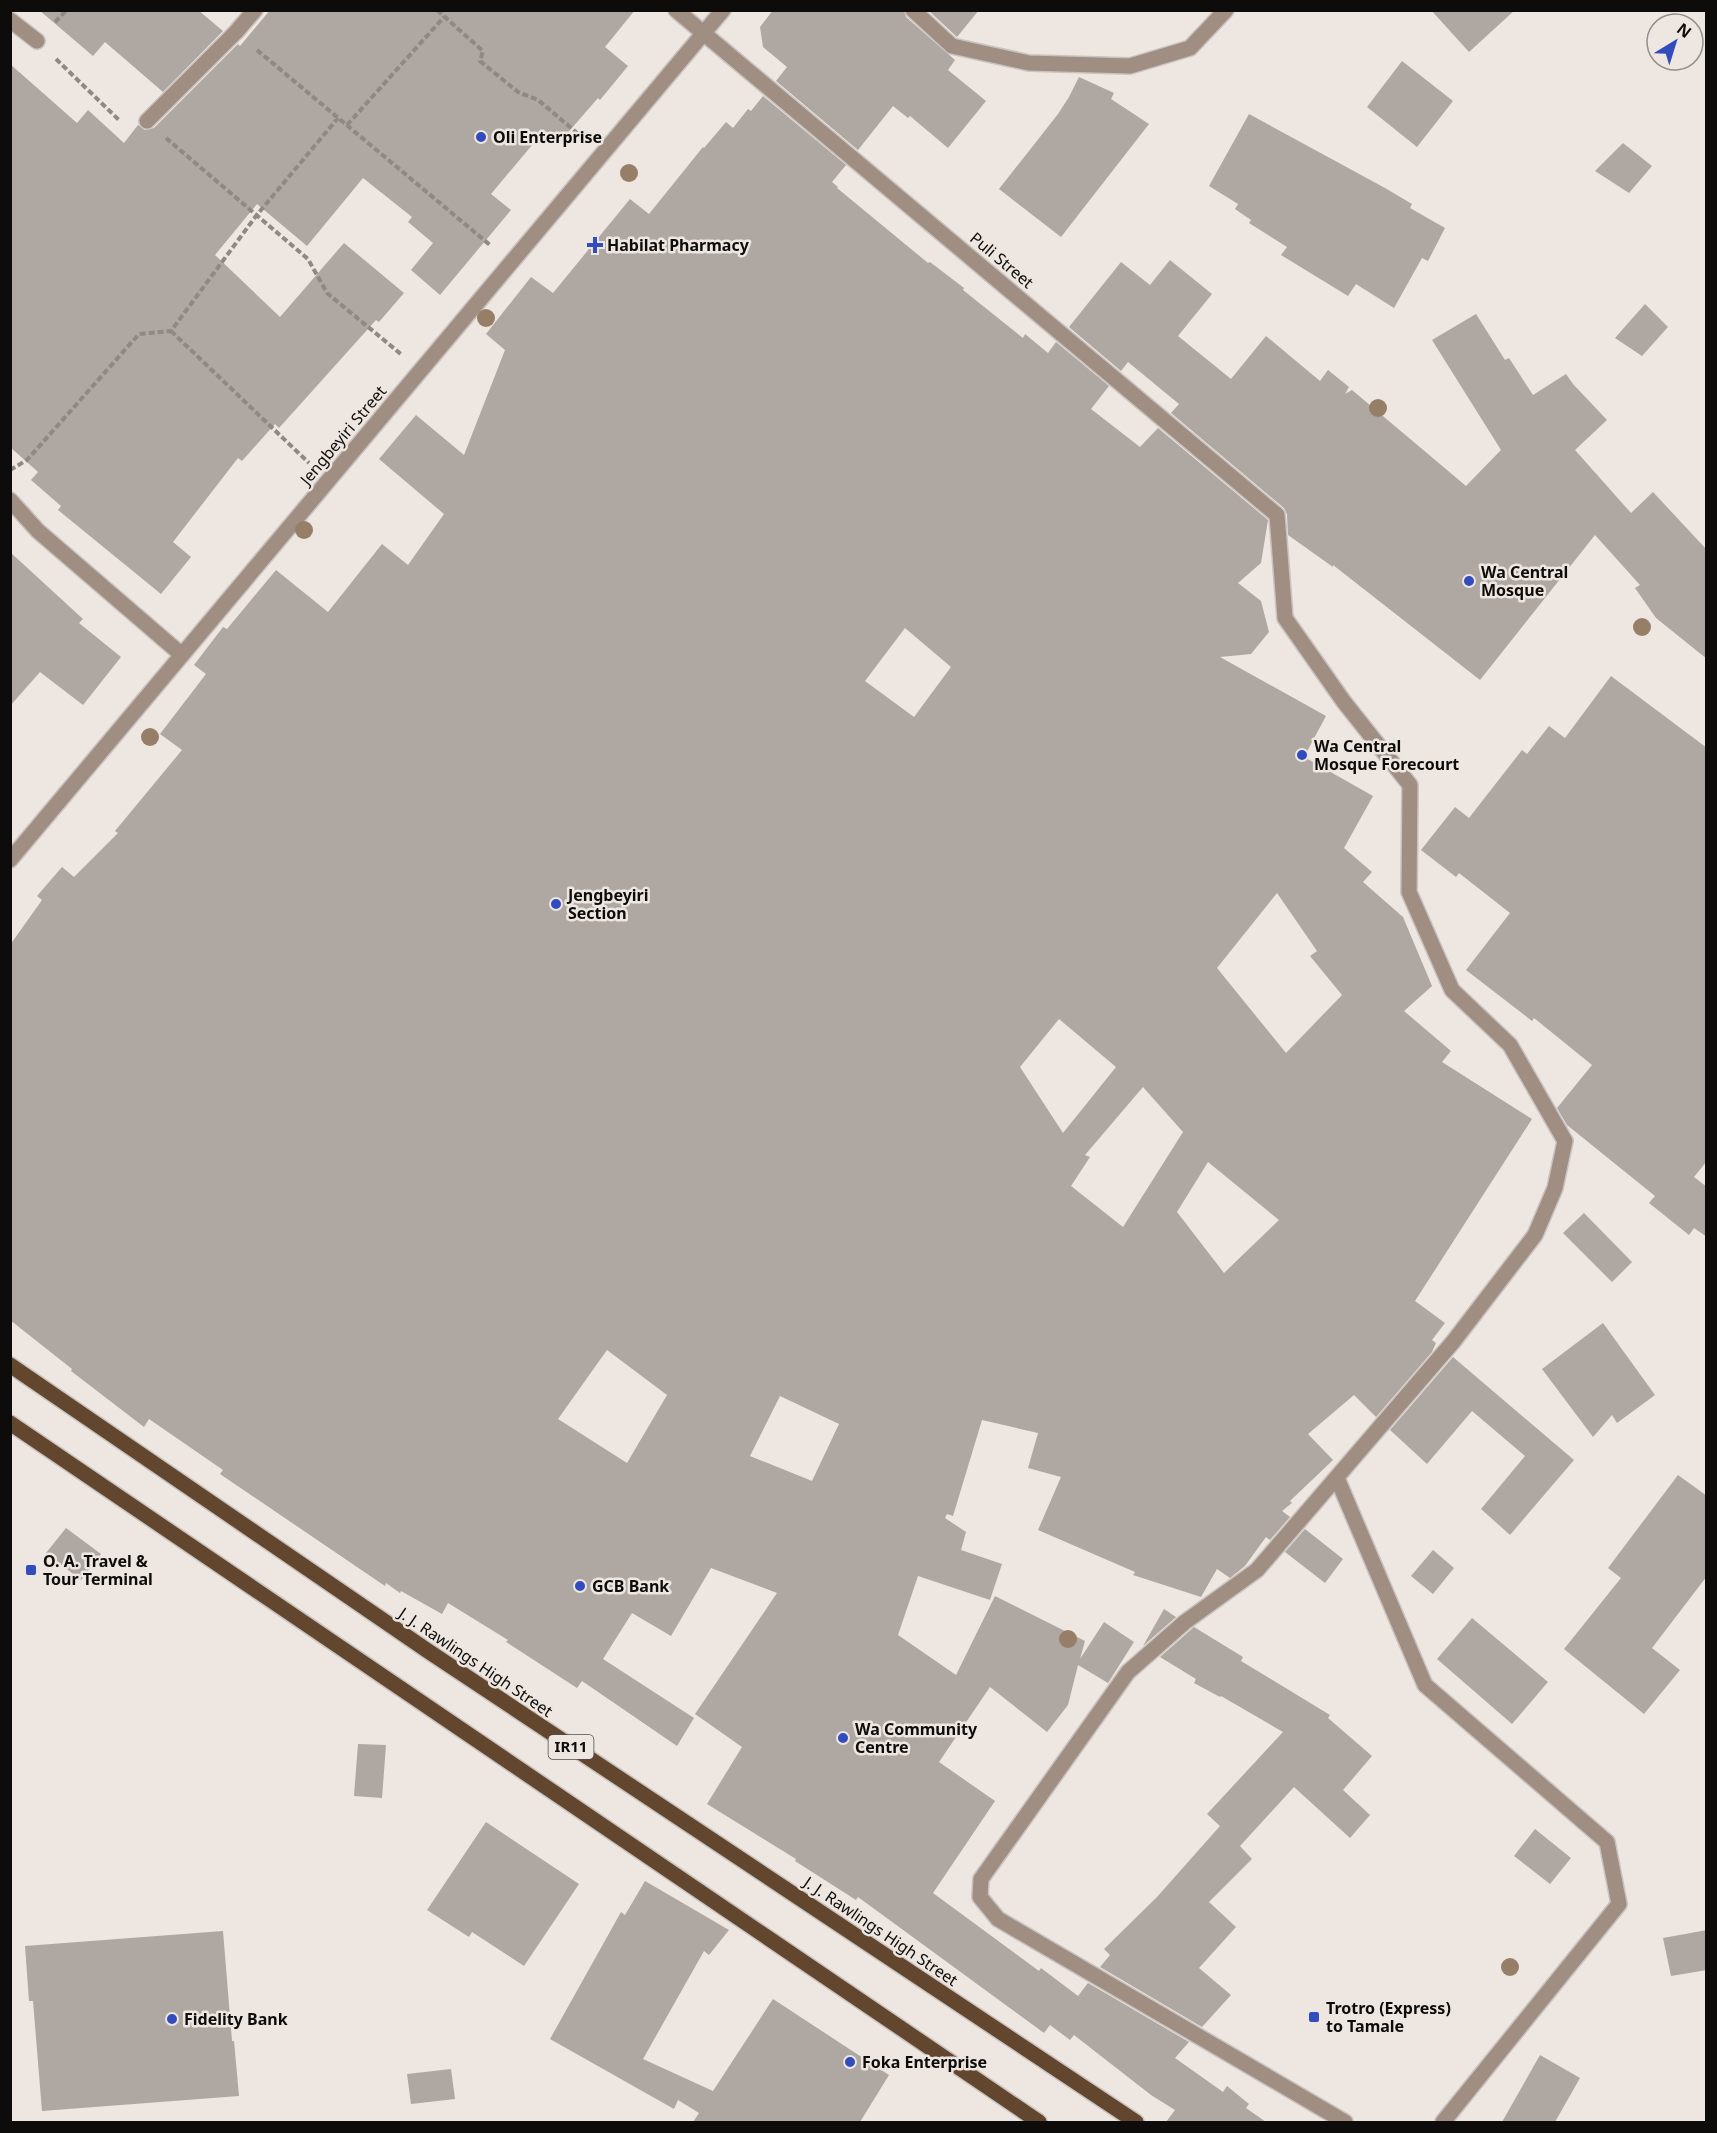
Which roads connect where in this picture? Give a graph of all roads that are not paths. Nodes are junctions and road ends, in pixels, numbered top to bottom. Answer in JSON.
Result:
{"nodes":[{"id":1,"x":255,"y":10,"type":"edge"},
{"id":2,"x":676,"y":10,"type":"edge"},
{"id":3,"x":723,"y":10,"type":"edge"},
{"id":4,"x":913,"y":10,"type":"edge"},
{"id":5,"x":1226,"y":10,"type":"edge"},
{"id":6,"x":10,"y":20,"type":"edge"},
{"id":7,"x":704,"y":33,"type":"junction"},
{"id":8,"x":37,"y":41,"type":"road end"},
{"id":9,"x":147,"y":121,"type":"road end"},
{"id":10,"x":10,"y":500,"type":"edge"},
{"id":11,"x":182,"y":656,"type":"junction"},
{"id":12,"x":10,"y":860,"type":"edge"},
{"id":13,"x":10,"y":1365,"type":"edge"},
{"id":14,"x":10,"y":1423,"type":"edge"},
{"id":15,"x":1337,"y":1478,"type":"junction"},
{"id":16,"x":1039,"y":2122,"type":"edge"},
{"id":17,"x":1136,"y":2122,"type":"edge"},
{"id":18,"x":1345,"y":2122,"type":"edge"},
{"id":19,"x":1443,"y":2122,"type":"edge"}],
"edges":[{"from":1,"to":9,"type":"street"},
{"from":2,"to":7,"type":"street","name":"Puli Street"},
{"from":3,"to":7,"type":"street","name":"Jengbeyiri Street"},
{"from":4,"to":5,"type":"street"},
{"from":6,"to":8,"type":"street"},
{"from":7,"to":11,"type":"street","name":"Jengbeyiri Street"},
{"from":7,"to":15,"type":"street","name":"Puli Street"},
{"from":10,"to":11,"type":"street"},
{"from":11,"to":12,"type":"street","name":"Jengbeyiri Street"},
{"from":13,"to":17,"type":"main road","name":"J. J. Rawlings High Street","number":"IR11"},
{"from":14,"to":16,"type":"main road","number":"IR11"},
{"from":15,"to":18,"type":"street"},
{"from":15,"to":19,"type":"street"}]}
